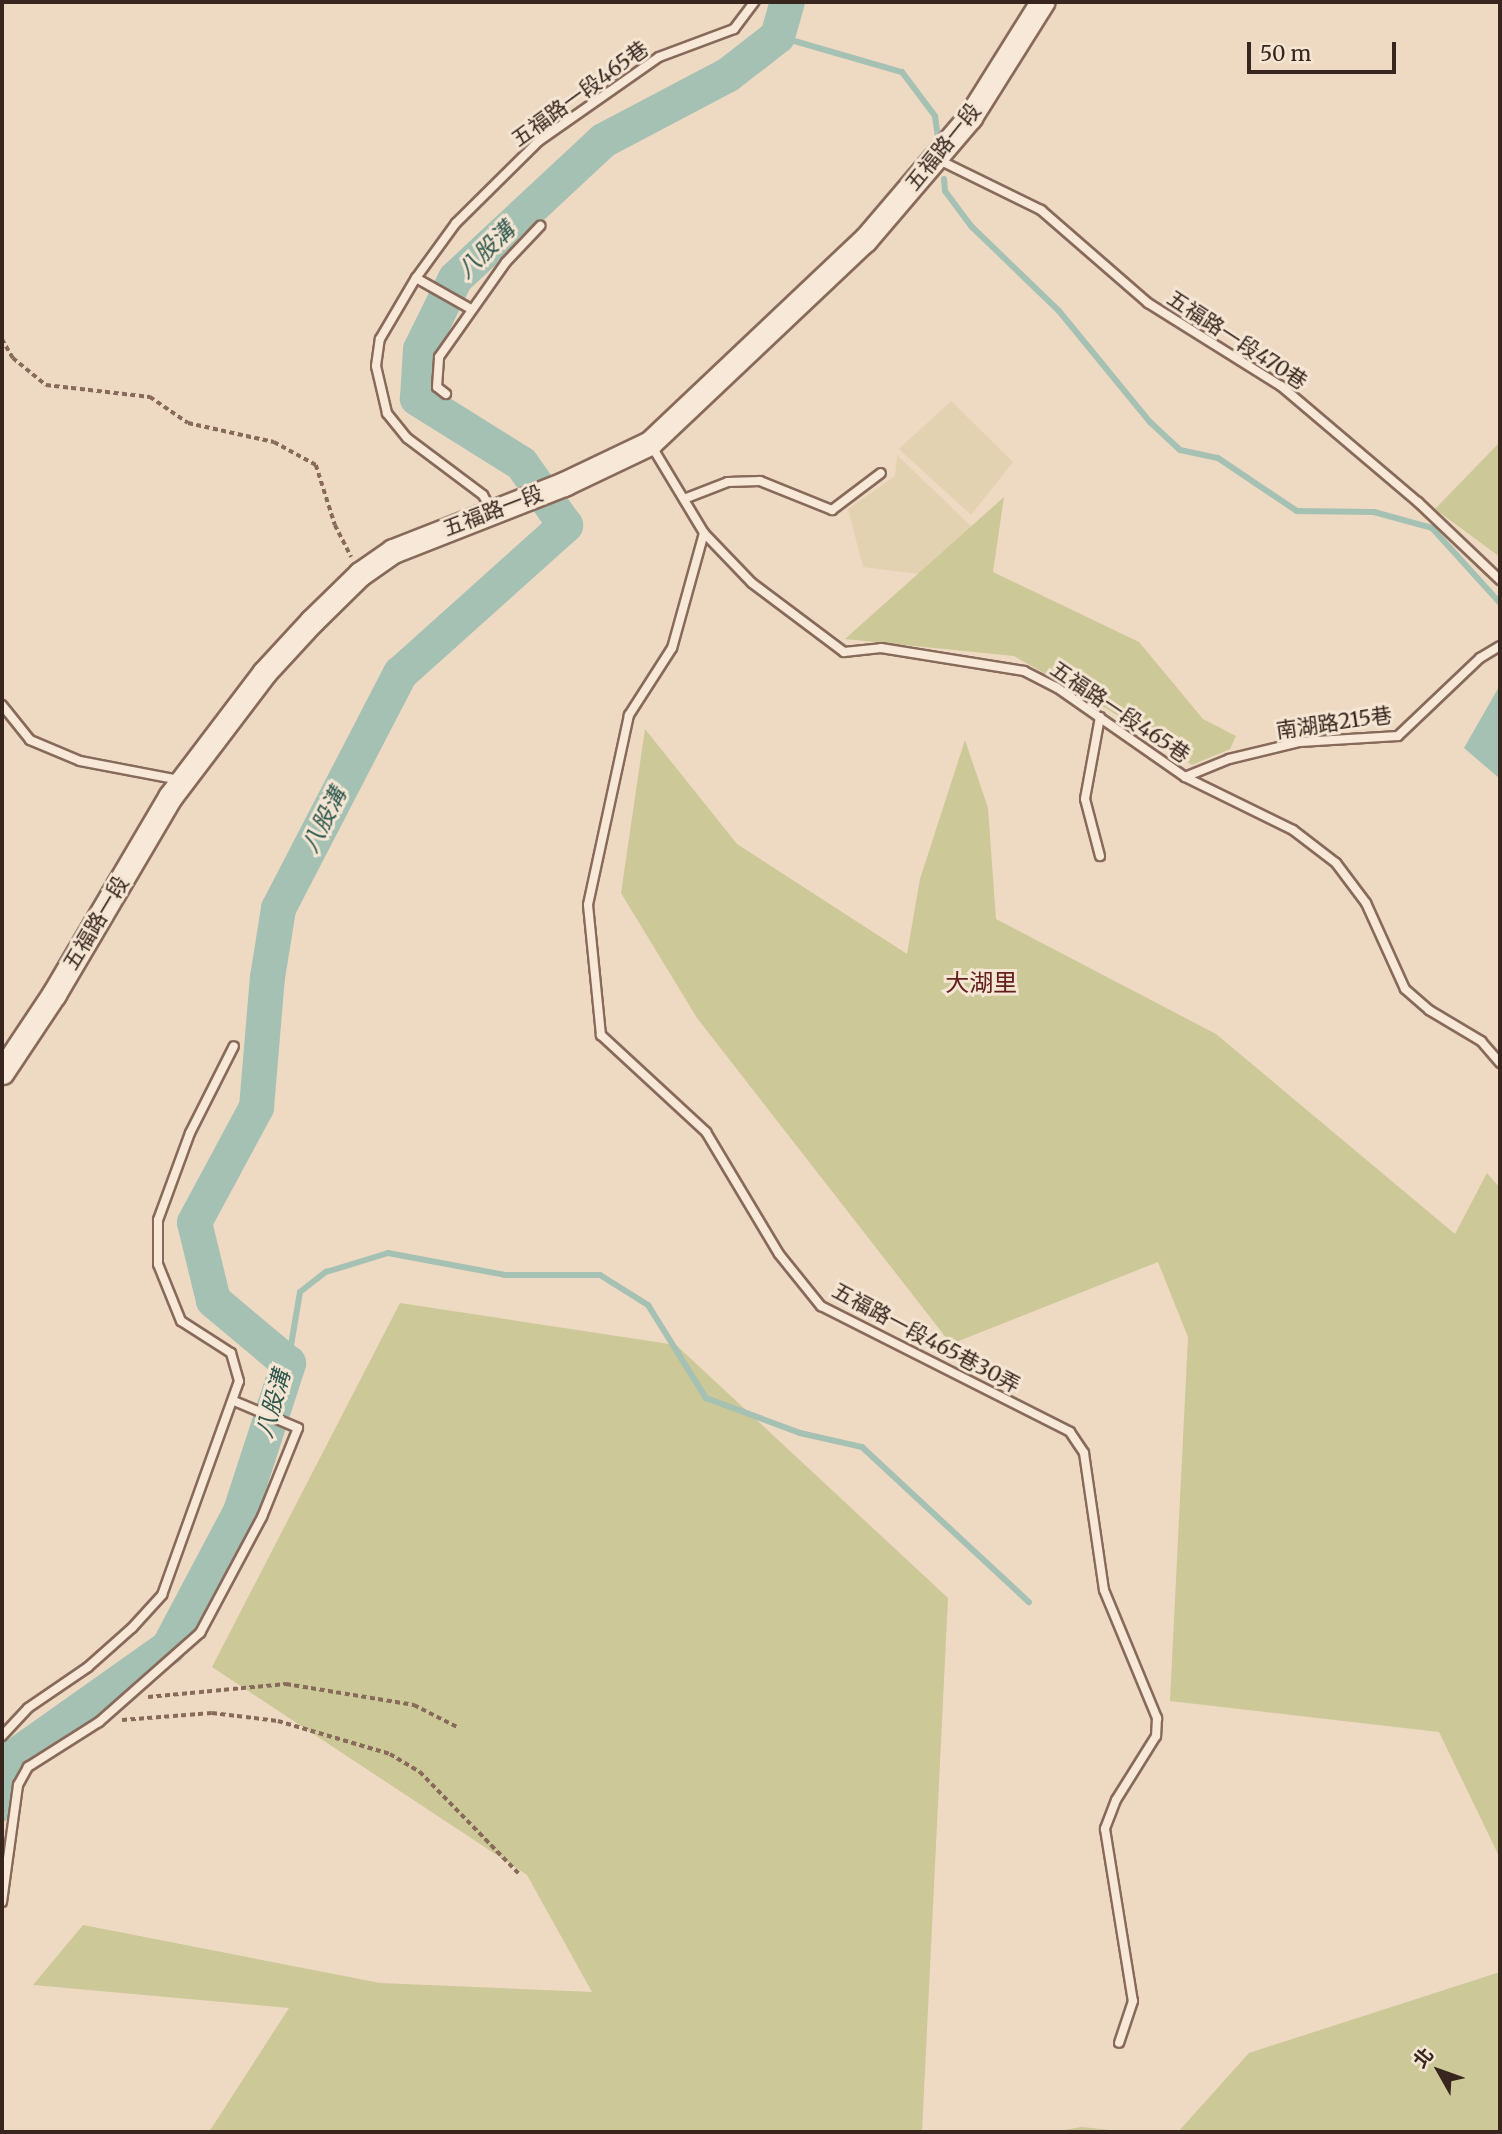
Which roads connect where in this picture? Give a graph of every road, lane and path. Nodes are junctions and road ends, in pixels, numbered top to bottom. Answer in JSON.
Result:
{"nodes":[{"id":1,"x":754,"y":2,"type":"edge"},
{"id":2,"x":1042,"y":2,"type":"edge"},
{"id":3,"x":935,"y":158,"type":"junction"},
{"id":4,"x":540,"y":226,"type":"dead end"},
{"id":5,"x":416,"y":278,"type":"junction"},
{"id":6,"x":471,"y":309,"type":"junction"},
{"id":7,"x":2,"y":340,"type":"edge"},
{"id":8,"x":446,"y":394,"type":"dead end"},
{"id":9,"x":650,"y":443,"type":"junction"},
{"id":10,"x":881,"y":473,"type":"dead end"},
{"id":11,"x":684,"y":499,"type":"junction"},
{"id":12,"x":491,"y":509,"type":"junction"},
{"id":13,"x":704,"y":533,"type":"junction"},
{"id":14,"x":360,"y":574,"type":"junction"},
{"id":15,"x":1500,"y":580,"type":"edge"},
{"id":16,"x":1500,"y":646,"type":"edge"},
{"id":17,"x":2,"y":705,"type":"edge"},
{"id":18,"x":1100,"y":718,"type":"junction"},
{"id":19,"x":1185,"y":777,"type":"junction"},
{"id":20,"x":183,"y":780,"type":"junction"},
{"id":21,"x":1100,"y":856,"type":"dead end"},
{"id":22,"x":233,"y":1046,"type":"dead end"},
{"id":23,"x":1500,"y":1063,"type":"edge"},
{"id":24,"x":2,"y":1072,"type":"edge"},
{"id":25,"x":234,"y":1401,"type":"dead end"},
{"id":26,"x":129,"y":1699,"type":"junction"},
{"id":27,"x":99,"y":1722,"type":"junction"},
{"id":28,"x":457,"y":1727,"type":"dead end"},
{"id":29,"x":2,"y":1736,"type":"edge"},
{"id":30,"x":520,"y":1875,"type":"dead end"},
{"id":31,"x":2,"y":1902,"type":"edge"},
{"id":32,"x":1119,"y":2043,"type":"dead end"}],
"edges":[{"from":1,"to":5,"type":"lane","name":"五福路一段465巷"},
{"from":2,"to":3,"type":"main road","name":"五福路一段"},
{"from":3,"to":9,"type":"main road","name":"五福路一段"},
{"from":3,"to":15,"type":"lane","name":"五福路一段470巷"},
{"from":4,"to":6,"type":"lane"},
{"from":5,"to":6,"type":"lane"},
{"from":5,"to":12,"type":"lane","name":"五福路一段465巷"},
{"from":6,"to":8,"type":"lane"},
{"from":7,"to":14,"type":"path"},
{"from":9,"to":11,"type":"lane","name":"五福路一段465巷"},
{"from":9,"to":12,"type":"main road","name":"五福路一段"},
{"from":10,"to":11,"type":"lane"},
{"from":11,"to":13,"type":"lane","name":"五福路一段465巷"},
{"from":12,"to":14,"type":"main road","name":"五福路一段"},
{"from":13,"to":18,"type":"lane","name":"五福路一段465巷"},
{"from":13,"to":32,"type":"lane","name":"五福路一段465巷30弄"},
{"from":14,"to":20,"type":"main road","name":"五福路一段"},
{"from":16,"to":19,"type":"lane","name":"南湖路215巷"},
{"from":17,"to":20,"type":"lane"},
{"from":18,"to":19,"type":"lane","name":"五福路一段465巷"},
{"from":18,"to":21,"type":"lane"},
{"from":19,"to":23,"type":"lane","name":"五福路一段465巷"},
{"from":20,"to":24,"type":"main road","name":"五福路一段"},
{"from":22,"to":29,"type":"lane"},
{"from":25,"to":26,"type":"lane"},
{"from":26,"to":27,"type":"lane"},
{"from":26,"to":28,"type":"path"},
{"from":27,"to":30,"type":"path"},
{"from":27,"to":31,"type":"lane"}]}
